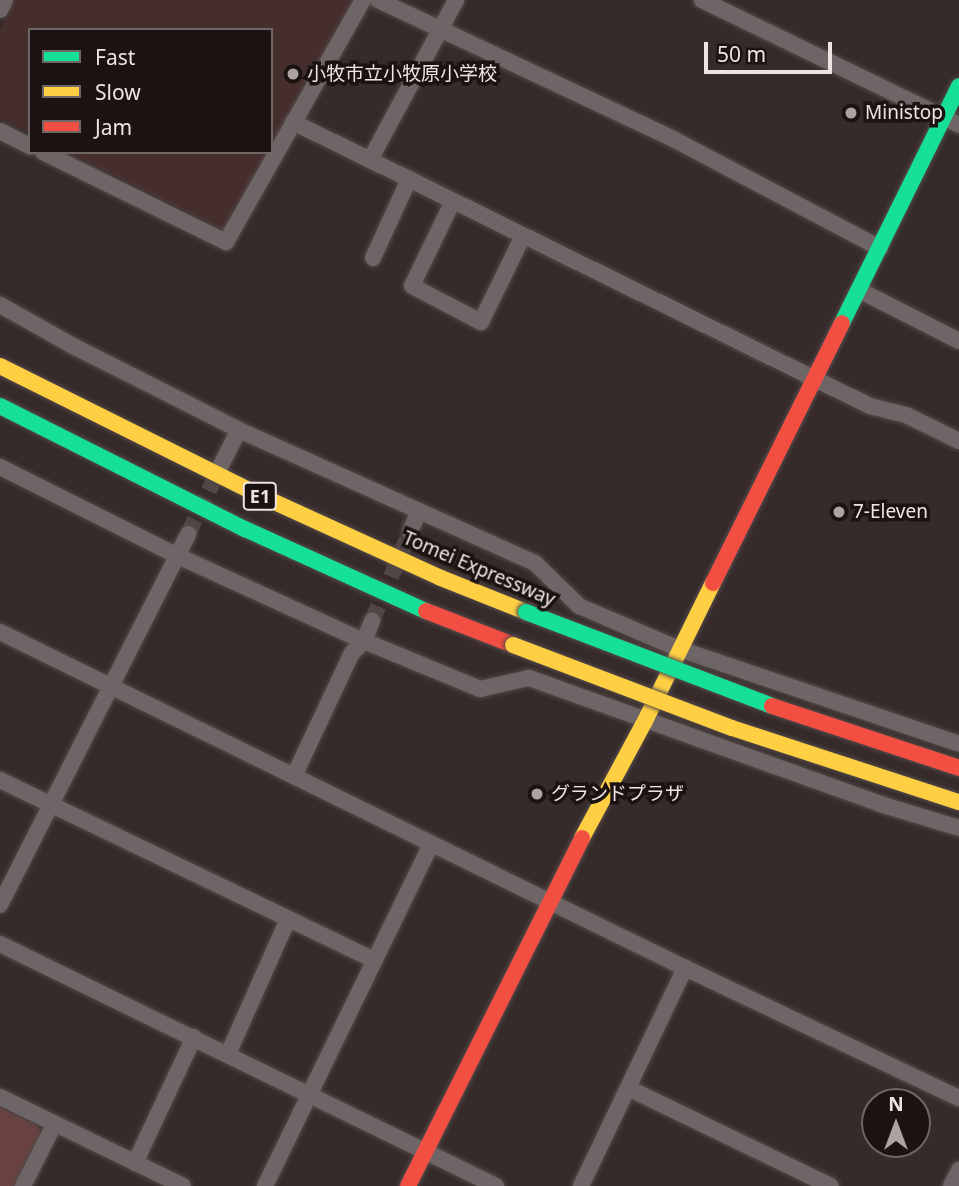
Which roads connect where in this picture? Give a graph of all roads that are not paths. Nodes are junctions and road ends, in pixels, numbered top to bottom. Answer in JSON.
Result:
{"nodes":[{"id":1,"x":5,"y":0,"type":"edge"},
{"id":2,"x":363,"y":0,"type":"edge"},
{"id":3,"x":378,"y":0,"type":"edge"},
{"id":4,"x":456,"y":0,"type":"edge"},
{"id":5,"x":702,"y":0,"type":"edge"},
{"id":6,"x":0,"y":10,"type":"edge"},
{"id":7,"x":441,"y":31,"type":"junction"},
{"id":8,"x":959,"y":86,"type":"edge"},
{"id":9,"x":944,"y":117,"type":"junction"},
{"id":10,"x":293,"y":122,"type":"junction"},
{"id":11,"x":959,"y":125,"type":"edge"},
{"id":12,"x":0,"y":131,"type":"edge"},
{"id":13,"x":28,"y":145,"type":"edge"},
{"id":14,"x":47,"y":154,"type":"edge"},
{"id":15,"x":370,"y":160,"type":"junction"},
{"id":16,"x":409,"y":179,"type":"junction"},
{"id":17,"x":453,"y":201,"type":"junction"},
{"id":18,"x":523,"y":236,"type":"junction"},
{"id":19,"x":880,"y":248,"type":"junction"},
{"id":20,"x":373,"y":258,"type":"dead end"},
{"id":21,"x":859,"y":290,"type":"junction"},
{"id":22,"x":0,"y":304,"type":"edge"},
{"id":23,"x":959,"y":341,"type":"edge"},
{"id":24,"x":0,"y":366,"type":"edge"},
{"id":25,"x":815,"y":376,"type":"junction"},
{"id":26,"x":0,"y":406,"type":"edge"},
{"id":27,"x":239,"y":429,"type":"junction"},
{"id":28,"x":959,"y":440,"type":"edge"},
{"id":29,"x":221,"y":466,"type":"tunnel mouth"},
{"id":30,"x":0,"y":467,"type":"edge"},
{"id":31,"x":419,"y":511,"type":"junction"},
{"id":32,"x":410,"y":532,"type":"tunnel mouth"},
{"id":33,"x":188,"y":534,"type":"tunnel mouth"},
{"id":34,"x":178,"y":556,"type":"junction"},
{"id":35,"x":372,"y":621,"type":"tunnel mouth"},
{"id":36,"x":0,"y":632,"type":"edge"},
{"id":37,"x":364,"y":641,"type":"junction"},
{"id":38,"x":679,"y":649,"type":"junction"},
{"id":39,"x":110,"y":685,"type":"junction"},
{"id":40,"x":645,"y":721,"type":"junction"},
{"id":41,"x":912,"y":729,"type":"junction"},
{"id":42,"x":959,"y":744,"type":"edge"},
{"id":43,"x":959,"y":768,"type":"edge"},
{"id":44,"x":294,"y":776,"type":"junction"},
{"id":45,"x":0,"y":780,"type":"edge"},
{"id":46,"x":959,"y":802,"type":"edge"},
{"id":47,"x":880,"y":803,"type":"junction"},
{"id":48,"x":49,"y":804,"type":"junction"},
{"id":49,"x":959,"y":828,"type":"edge"},
{"id":50,"x":431,"y":844,"type":"junction"},
{"id":51,"x":548,"y":900,"type":"junction"},
{"id":52,"x":0,"y":905,"type":"edge"},
{"id":53,"x":288,"y":919,"type":"junction"},
{"id":54,"x":0,"y":944,"type":"edge"},
{"id":55,"x":374,"y":960,"type":"junction"},
{"id":56,"x":685,"y":968,"type":"junction"},
{"id":57,"x":194,"y":1037,"type":"junction"},
{"id":58,"x":228,"y":1054,"type":"junction"},
{"id":59,"x":628,"y":1088,"type":"junction"},
{"id":60,"x":310,"y":1093,"type":"junction"},
{"id":61,"x":0,"y":1097,"type":"edge"},
{"id":62,"x":959,"y":1098,"type":"edge"},
{"id":63,"x":54,"y":1125,"type":"junction"},
{"id":64,"x":424,"y":1152,"type":"junction"},
{"id":65,"x":135,"y":1163,"type":"junction"},
{"id":66,"x":959,"y":1170,"type":"edge"},
{"id":67,"x":23,"y":1186,"type":"edge"},
{"id":68,"x":183,"y":1186,"type":"edge"},
{"id":69,"x":265,"y":1186,"type":"edge"},
{"id":70,"x":408,"y":1186,"type":"edge"},
{"id":71,"x":496,"y":1186,"type":"edge"},
{"id":72,"x":581,"y":1186,"type":"edge"},
{"id":73,"x":831,"y":1186,"type":"edge"},
{"id":74,"x":951,"y":1186,"type":"edge"}],
"edges":[{"from":1,"to":6,"type":"street"},
{"from":2,"to":10,"type":"street"},
{"from":3,"to":7,"type":"street"},
{"from":4,"to":7,"type":"street"},
{"from":5,"to":9,"type":"street"},
{"from":7,"to":15,"type":"street"},
{"from":7,"to":19,"type":"street"},
{"from":8,"to":9,"type":"main road"},
{"from":9,"to":11,"type":"street"},
{"from":9,"to":19,"type":"main road"},
{"from":10,"to":14,"type":"street"},
{"from":10,"to":15,"type":"street"},
{"from":12,"to":13,"type":"street"},
{"from":15,"to":16,"type":"street"},
{"from":16,"to":17,"type":"street"},
{"from":16,"to":20,"type":"street"},
{"from":17,"to":18,"type":"street"},
{"from":17,"to":18,"type":"street"},
{"from":18,"to":25,"type":"street"},
{"from":19,"to":21,"type":"main road"},
{"from":21,"to":23,"type":"street"},
{"from":21,"to":25,"type":"main road"},
{"from":22,"to":27,"type":"street"},
{"from":24,"to":43,"type":"main road","name":"Tomei Expressway","number":"E1","bridge":true},
{"from":25,"to":28,"type":"street"},
{"from":25,"to":38,"type":"main road"},
{"from":26,"to":46,"type":"main road","number":"E1","bridge":true},
{"from":27,"to":29,"type":"street"},
{"from":27,"to":31,"type":"street"},
{"from":30,"to":34,"type":"street"},
{"from":31,"to":32,"type":"street"},
{"from":31,"to":38,"type":"street"},
{"from":33,"to":34,"type":"street"},
{"from":34,"to":37,"type":"street"},
{"from":34,"to":39,"type":"street"},
{"from":35,"to":37,"type":"street"},
{"from":36,"to":39,"type":"street"},
{"from":37,"to":40,"type":"street"},
{"from":37,"to":44,"type":"street"},
{"from":38,"to":40,"type":"main road"},
{"from":38,"to":41,"type":"street"},
{"from":39,"to":44,"type":"street"},
{"from":39,"to":48,"type":"street"},
{"from":40,"to":47,"type":"street"},
{"from":40,"to":51,"type":"main road"},
{"from":41,"to":42,"type":"street"},
{"from":41,"to":47,"type":"street"},
{"from":44,"to":50,"type":"street"},
{"from":45,"to":48,"type":"street"},
{"from":47,"to":49,"type":"street"},
{"from":48,"to":52,"type":"street"},
{"from":48,"to":53,"type":"street"},
{"from":50,"to":51,"type":"street"},
{"from":50,"to":55,"type":"street"},
{"from":51,"to":56,"type":"street"},
{"from":51,"to":64,"type":"main road"},
{"from":53,"to":55,"type":"street"},
{"from":53,"to":58,"type":"street"},
{"from":54,"to":57,"type":"street"},
{"from":55,"to":60,"type":"street"},
{"from":56,"to":59,"type":"street"},
{"from":56,"to":62,"type":"street"},
{"from":57,"to":58,"type":"street"},
{"from":57,"to":65,"type":"street"},
{"from":58,"to":60,"type":"street"},
{"from":59,"to":72,"type":"street"},
{"from":59,"to":73,"type":"street"},
{"from":60,"to":64,"type":"street"},
{"from":60,"to":69,"type":"street"},
{"from":61,"to":63,"type":"street"},
{"from":63,"to":65,"type":"street"},
{"from":63,"to":67,"type":"street"},
{"from":64,"to":70,"type":"main road"},
{"from":64,"to":71,"type":"street"},
{"from":65,"to":68,"type":"street"},
{"from":66,"to":74,"type":"street"}]}
